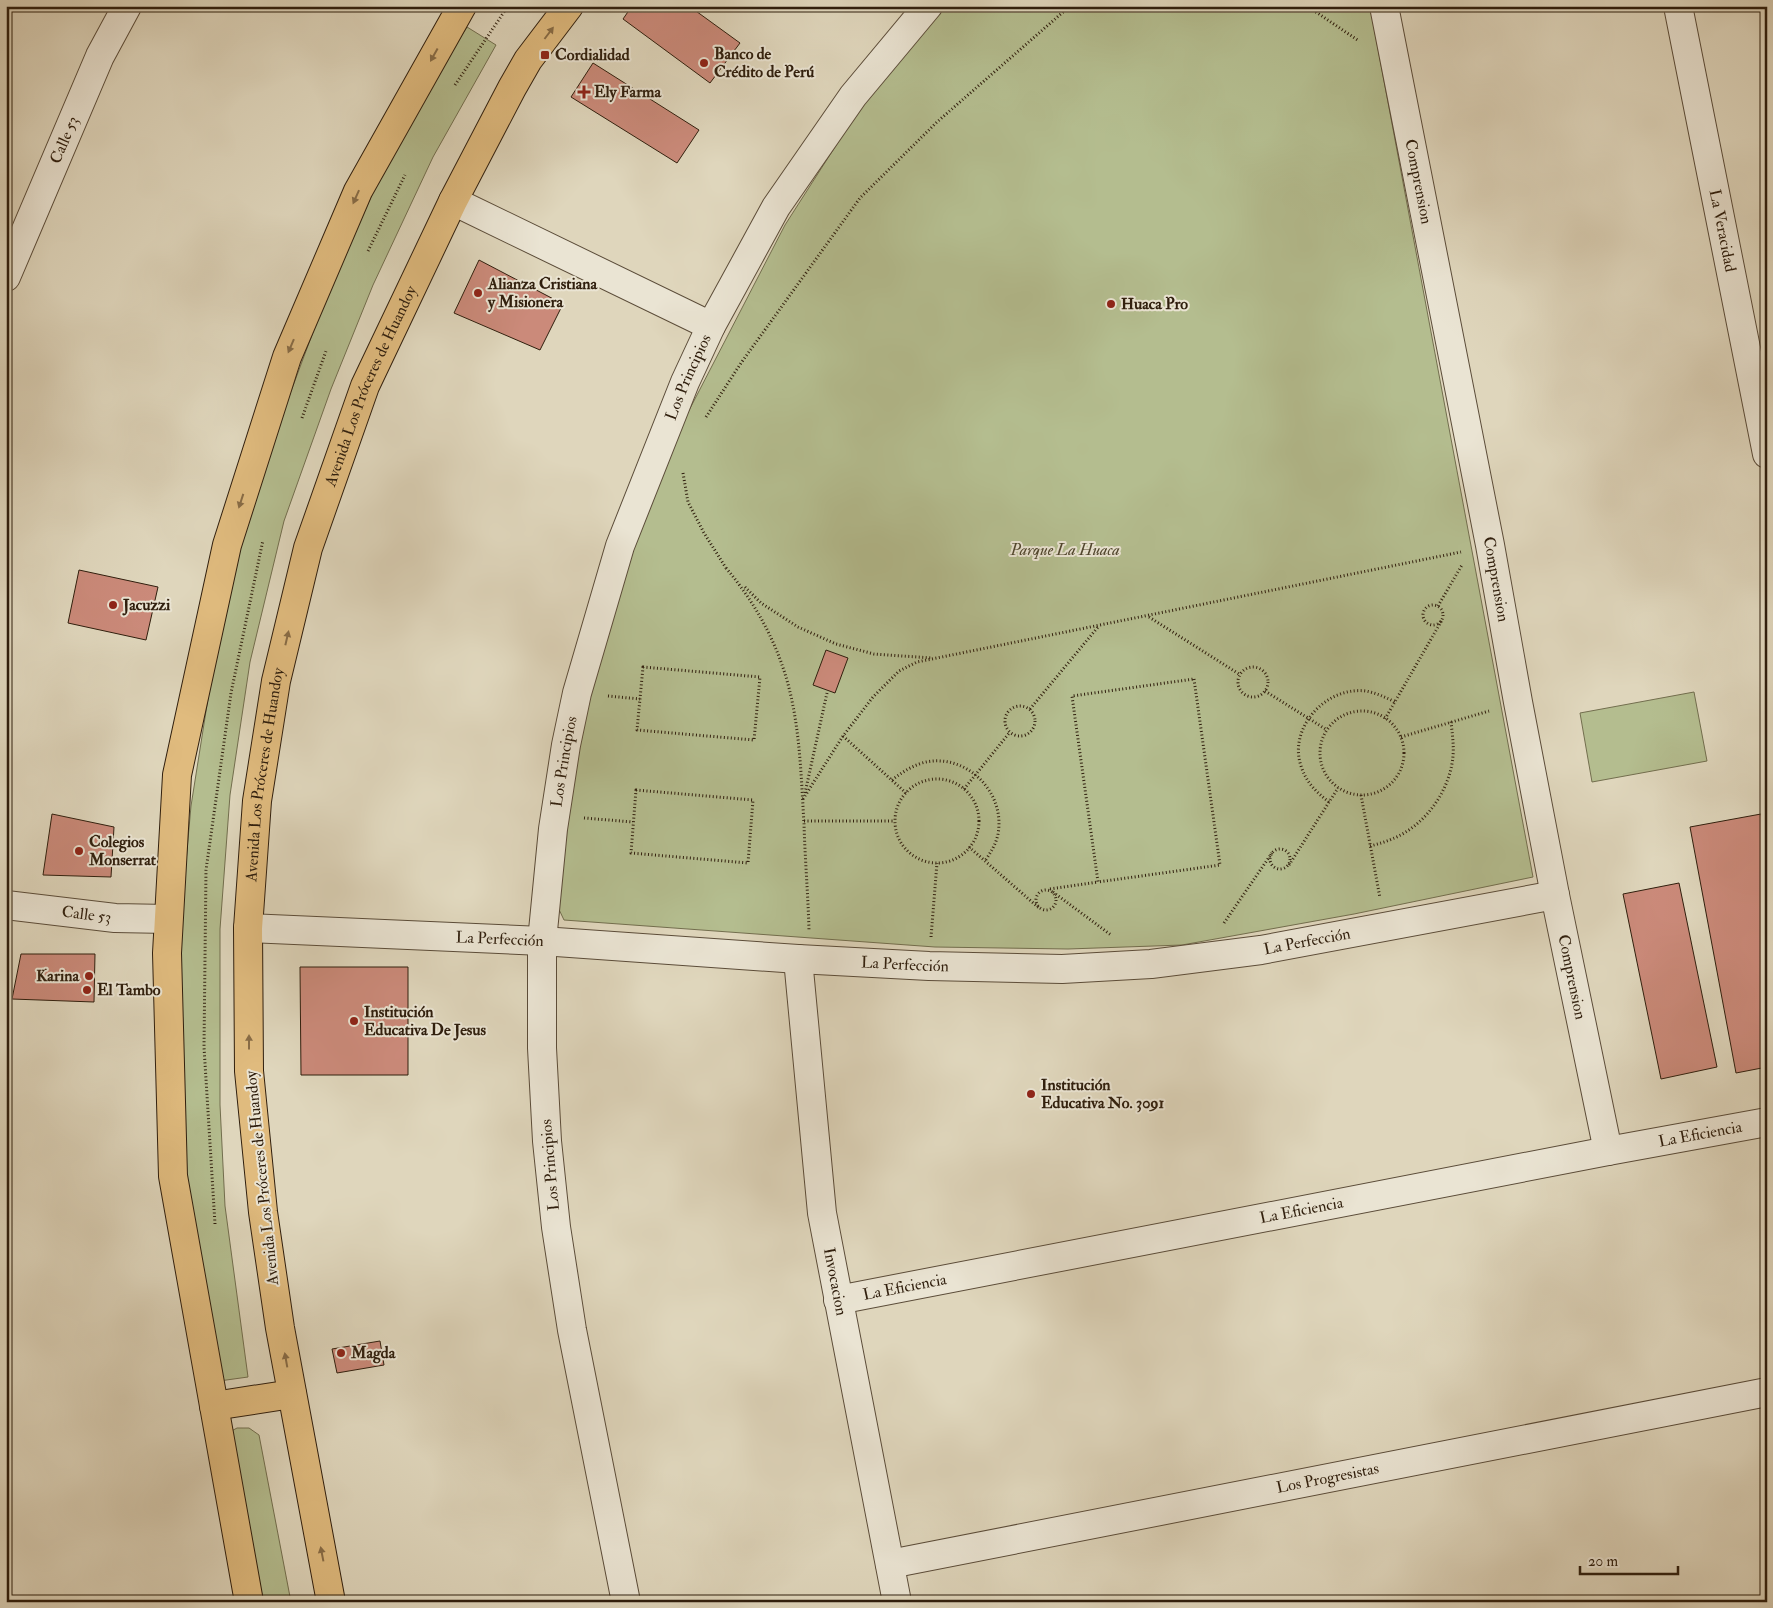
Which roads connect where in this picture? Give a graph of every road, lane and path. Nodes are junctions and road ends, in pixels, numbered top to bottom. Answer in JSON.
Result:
{"nodes":[{"id":1,"x":127,"y":6,"type":"edge"},
{"id":2,"x":462,"y":6,"type":"edge"},
{"id":3,"x":569,"y":6,"type":"edge"},
{"id":4,"x":928,"y":6,"type":"edge"},
{"id":5,"x":1070,"y":6,"type":"edge"},
{"id":6,"x":1307,"y":6,"type":"edge"},
{"id":7,"x":1384,"y":6,"type":"edge"},
{"id":8,"x":1678,"y":6,"type":"edge"},
{"id":9,"x":1366,"y":45,"type":"dead end"},
{"id":10,"x":453,"y":201,"type":"junction"},
{"id":11,"x":6,"y":277,"type":"edge"},
{"id":12,"x":711,"y":326,"type":"junction"},
{"id":13,"x":706,"y":418,"type":"dead end"},
{"id":14,"x":1767,"y":454,"type":"edge"},
{"id":15,"x":682,"y":466,"type":"dead end"},
{"id":16,"x":1462,"y":552,"type":"dead end"},
{"id":17,"x":1464,"y":562,"type":"dead end"},
{"id":18,"x":726,"y":568,"type":"junction"},
{"id":19,"x":1438,"y":606,"type":"junction"},
{"id":20,"x":1148,"y":616,"type":"junction"},
{"id":21,"x":1442,"y":620,"type":"junction"},
{"id":22,"x":1098,"y":627,"type":"junction"},
{"id":23,"x":940,"y":659,"type":"junction"},
{"id":24,"x":643,"y":667,"type":"joint"},
{"id":25,"x":1239,"y":674,"type":"junction"},
{"id":26,"x":1265,"y":691,"type":"junction"},
{"id":27,"x":827,"y":694,"type":"dead end"},
{"id":28,"x":1395,"y":702,"type":"junction"},
{"id":29,"x":1518,"y":702,"type":"junction"},
{"id":30,"x":1030,"y":709,"type":"junction"},
{"id":31,"x":1308,"y":718,"type":"junction"},
{"id":32,"x":1385,"y":719,"type":"junction"},
{"id":33,"x":1451,"y":721,"type":"junction"},
{"id":34,"x":1327,"y":730,"type":"junction"},
{"id":35,"x":1010,"y":732,"type":"junction"},
{"id":36,"x":843,"y":736,"type":"junction"},
{"id":37,"x":1401,"y":737,"type":"junction"},
{"id":38,"x":976,"y":774,"type":"junction"},
{"id":39,"x":892,"y":780,"type":"junction"},
{"id":40,"x":1338,"y":788,"type":"junction"},
{"id":41,"x":964,"y":789,"type":"junction"},
{"id":42,"x":906,"y":793,"type":"junction"},
{"id":43,"x":1361,"y":795,"type":"junction"},
{"id":44,"x":803,"y":799,"type":"junction"},
{"id":45,"x":1330,"y":802,"type":"junction"},
{"id":46,"x":555,"y":815,"type":"junction"},
{"id":47,"x":804,"y":821,"type":"junction"},
{"id":48,"x":895,"y":821,"type":"junction"},
{"id":49,"x":633,"y":822,"type":"junction"},
{"id":50,"x":1370,"y":846,"type":"junction"},
{"id":51,"x":969,"y":848,"type":"junction"},
{"id":52,"x":1272,"y":853,"type":"junction"},
{"id":53,"x":986,"y":862,"type":"junction"},
{"id":54,"x":936,"y":863,"type":"junction"},
{"id":55,"x":1289,"y":865,"type":"junction"},
{"id":56,"x":1098,"y":882,"type":"junction"},
{"id":57,"x":1051,"y":891,"type":"junction"},
{"id":58,"x":1555,"y":895,"type":"junction"},
{"id":59,"x":6,"y":905,"type":"edge"},
{"id":60,"x":1039,"y":908,"type":"junction"},
{"id":61,"x":168,"y":919,"type":"junction"},
{"id":62,"x":1386,"y":926,"type":"junction"},
{"id":63,"x":1221,"y":927,"type":"dead end"},
{"id":64,"x":248,"y":928,"type":"junction"},
{"id":65,"x":810,"y":930,"type":"dead end"},
{"id":66,"x":1117,"y":940,"type":"dead end"},
{"id":67,"x":542,"y":941,"type":"junction"},
{"id":68,"x":798,"y":959,"type":"junction"},
{"id":69,"x":929,"y":966,"type":"junction"},
{"id":70,"x":1767,"y":1122,"type":"edge"},
{"id":71,"x":1608,"y":1151,"type":"junction"},
{"id":72,"x":838,"y":1300,"type":"junction"},
{"id":73,"x":1767,"y":1392,"type":"edge"},
{"id":74,"x":292,"y":1394,"type":"junction"},
{"id":75,"x":214,"y":1406,"type":"junction"},
{"id":76,"x":890,"y":1564,"type":"junction"},
{"id":77,"x":250,"y":1602,"type":"edge"},
{"id":78,"x":331,"y":1602,"type":"edge"},
{"id":79,"x":626,"y":1602,"type":"edge"},
{"id":80,"x":897,"y":1602,"type":"edge"}],
"edges":[{"from":1,"to":11,"type":"street","name":"Calle 53"},
{"from":2,"to":61,"type":"main road","one_way":true},
{"from":10,"to":3,"type":"main road","name":"Avenida Los Próceres de Huandoy","one_way":true},
{"from":4,"to":12,"type":"street","name":"Los Principios"},
{"from":5,"to":13,"type":"path"},
{"from":6,"to":9,"type":"path"},
{"from":7,"to":29,"type":"street","name":"Comprension"},
{"from":8,"to":14,"type":"street","name":"La Veracidad"},
{"from":10,"to":12,"type":"street"},
{"from":64,"to":10,"type":"main road","name":"Avenida Los Próceres de Huandoy","one_way":true},
{"from":12,"to":46,"type":"street","name":"Los Principios"},
{"from":15,"to":18,"type":"path"},
{"from":16,"to":20,"type":"path"},
{"from":17,"to":19,"type":"path"},
{"from":18,"to":23,"type":"path"},
{"from":18,"to":44,"type":"path"},
{"from":19,"to":21,"type":"path"},
{"from":19,"to":21,"type":"path"},
{"from":20,"to":22,"type":"path"},
{"from":20,"to":25,"type":"path"},
{"from":21,"to":28,"type":"path"},
{"from":22,"to":23,"type":"path"},
{"from":22,"to":30,"type":"path"},
{"from":23,"to":36,"type":"path"},
{"from":24,"to":24,"type":"path"},
{"from":25,"to":26,"type":"path"},
{"from":25,"to":26,"type":"path"},
{"from":26,"to":31,"type":"path"},
{"from":27,"to":44,"type":"path"},
{"from":28,"to":31,"type":"path"},
{"from":28,"to":32,"type":"path"},
{"from":29,"to":33,"type":"path"},
{"from":29,"to":58,"type":"street","name":"Comprension"},
{"from":30,"to":35,"type":"path"},
{"from":30,"to":35,"type":"path"},
{"from":31,"to":34,"type":"path"},
{"from":31,"to":45,"type":"path"},
{"from":32,"to":34,"type":"path"},
{"from":32,"to":37,"type":"path"},
{"from":33,"to":37,"type":"path"},
{"from":33,"to":50,"type":"path"},
{"from":34,"to":40,"type":"path"},
{"from":35,"to":38,"type":"path"},
{"from":36,"to":39,"type":"path"},
{"from":36,"to":44,"type":"path"},
{"from":37,"to":43,"type":"path"},
{"from":38,"to":39,"type":"path"},
{"from":38,"to":41,"type":"path"},
{"from":38,"to":53,"type":"path"},
{"from":39,"to":42,"type":"path"},
{"from":40,"to":43,"type":"path"},
{"from":40,"to":45,"type":"path"},
{"from":41,"to":42,"type":"path"},
{"from":41,"to":51,"type":"path"},
{"from":42,"to":48,"type":"path"},
{"from":43,"to":50,"type":"path"},
{"from":44,"to":47,"type":"path"},
{"from":45,"to":55,"type":"path"},
{"from":46,"to":49,"type":"path"},
{"from":46,"to":67,"type":"street","name":"Los Principios"},
{"from":47,"to":48,"type":"path"},
{"from":47,"to":65,"type":"path"},
{"from":48,"to":54,"type":"path"},
{"from":49,"to":49,"type":"path"},
{"from":50,"to":62,"type":"path"},
{"from":51,"to":53,"type":"path"},
{"from":51,"to":54,"type":"path"},
{"from":52,"to":55,"type":"path"},
{"from":52,"to":55,"type":"path"},
{"from":52,"to":63,"type":"path"},
{"from":53,"to":60,"type":"path"},
{"from":54,"to":69,"type":"path"},
{"from":56,"to":56,"type":"path"},
{"from":56,"to":57,"type":"path"},
{"from":57,"to":60,"type":"path"},
{"from":57,"to":60,"type":"path"},
{"from":57,"to":66,"type":"path"},
{"from":58,"to":62,"type":"street","name":"La Perfección"},
{"from":58,"to":71,"type":"street","name":"Comprension"},
{"from":59,"to":61,"type":"street","name":"Calle 53"},
{"from":61,"to":75,"type":"main road"},
{"from":62,"to":69,"type":"street","name":"La Perfección"},
{"from":64,"to":67,"type":"street","name":"La Perfección"},
{"from":74,"to":64,"type":"main road","name":"Avenida Los Próceres de Huandoy","one_way":true},
{"from":67,"to":68,"type":"street","name":"La Perfección"},
{"from":67,"to":79,"type":"street","name":"Los Principios"},
{"from":68,"to":69,"type":"street","name":"La Perfección"},
{"from":68,"to":72,"type":"street","name":"Invocacion"},
{"from":70,"to":71,"type":"street","name":"La Eficiencia"},
{"from":71,"to":72,"type":"street","name":"La Eficiencia"},
{"from":72,"to":76,"type":"street","name":"Invocacion"},
{"from":73,"to":76,"type":"street","name":"Los Progresistas"},
{"from":74,"to":75,"type":"main road"},
{"from":78,"to":74,"type":"main road","name":"Avenida Los Próceres de Huandoy","one_way":true},
{"from":75,"to":77,"type":"main road"},
{"from":76,"to":80,"type":"street","name":"Invocacion"}]}
